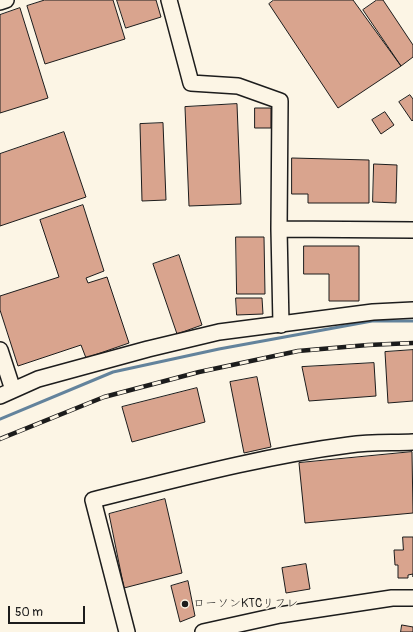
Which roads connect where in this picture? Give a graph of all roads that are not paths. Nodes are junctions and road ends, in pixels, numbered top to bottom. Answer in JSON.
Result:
{"nodes":[{"id":1,"x":6,"y":0,"type":"edge"},
{"id":2,"x":169,"y":0,"type":"edge"},
{"id":3,"x":0,"y":2,"type":"edge"},
{"id":4,"x":279,"y":229,"type":"junction"},
{"id":5,"x":413,"y":230,"type":"edge"},
{"id":6,"x":413,"y":310,"type":"edge"},
{"id":7,"x":281,"y":325,"type":"junction"},
{"id":8,"x":0,"y":350,"type":"edge"},
{"id":9,"x":7,"y":393,"type":"edge"},
{"id":10,"x":413,"y":442,"type":"edge"},
{"id":11,"x":413,"y":598,"type":"edge"},
{"id":12,"x":127,"y":632,"type":"edge"},
{"id":13,"x":203,"y":632,"type":"edge"}],
"edges":[{"from":1,"to":3,"type":"street"},
{"from":2,"to":4,"type":"street"},
{"from":4,"to":5,"type":"street"},
{"from":4,"to":7,"type":"street"},
{"from":6,"to":7,"type":"street"},
{"from":7,"to":9,"type":"street"},
{"from":8,"to":9,"type":"street"},
{"from":10,"to":12,"type":"street"},
{"from":11,"to":13,"type":"street"}]}
